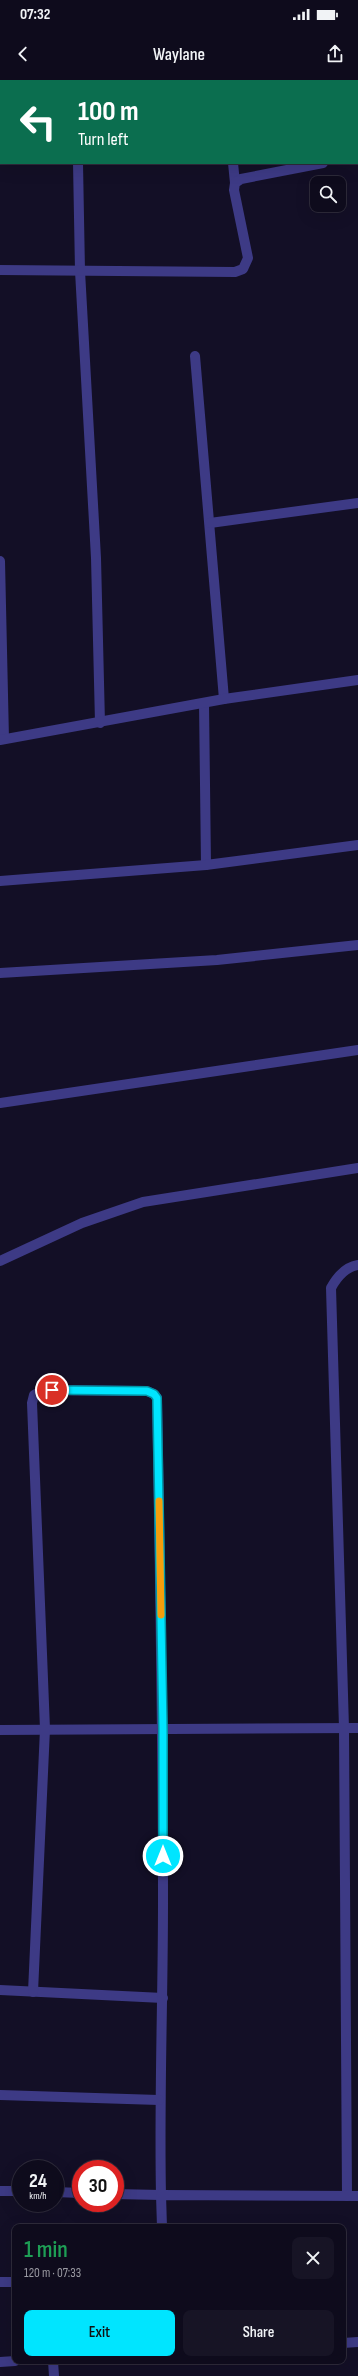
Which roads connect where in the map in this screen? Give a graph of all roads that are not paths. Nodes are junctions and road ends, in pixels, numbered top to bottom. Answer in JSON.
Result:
{"nodes":[{"id":1,"x":78,"y":164,"type":"edge"},
{"id":2,"x":233,"y":164,"type":"edge"},
{"id":3,"x":318,"y":164,"type":"edge"},
{"id":4,"x":235,"y":183,"type":"junction"},
{"id":5,"x":0,"y":270,"type":"edge"},
{"id":6,"x":80,"y":271,"type":"junction"},
{"id":7,"x":195,"y":356,"type":"dead end"},
{"id":8,"x":358,"y":503,"type":"edge"},
{"id":9,"x":210,"y":523,"type":"junction"},
{"id":10,"x":0,"y":561,"type":"edge"},
{"id":11,"x":358,"y":680,"type":"edge"},
{"id":12,"x":224,"y":699,"type":"junction"},
{"id":13,"x":204,"y":703,"type":"junction"},
{"id":14,"x":100,"y":723,"type":"junction"},
{"id":15,"x":2,"y":739,"type":"edge"},
{"id":16,"x":358,"y":845,"type":"edge"},
{"id":17,"x":206,"y":865,"type":"junction"},
{"id":18,"x":0,"y":881,"type":"edge"},
{"id":19,"x":358,"y":945,"type":"edge"},
{"id":20,"x":0,"y":973,"type":"edge"},
{"id":21,"x":358,"y":1050,"type":"edge"},
{"id":22,"x":0,"y":1103,"type":"edge"},
{"id":23,"x":358,"y":1168,"type":"edge"},
{"id":24,"x":0,"y":1261,"type":"edge"},
{"id":25,"x":358,"y":1265,"type":"edge"},
{"id":26,"x":344,"y":1728,"type":"junction"},
{"id":27,"x":358,"y":1728,"type":"edge"},
{"id":28,"x":45,"y":1729,"type":"junction"},
{"id":29,"x":163,"y":1729,"type":"junction"},
{"id":30,"x":0,"y":1730,"type":"edge"},
{"id":31,"x":0,"y":1990,"type":"edge"},
{"id":32,"x":33,"y":1992,"type":"junction"},
{"id":33,"x":163,"y":1998,"type":"junction"},
{"id":34,"x":0,"y":2095,"type":"edge"},
{"id":35,"x":159,"y":2100,"type":"junction"},
{"id":36,"x":0,"y":2191,"type":"edge"},
{"id":37,"x":12,"y":2191,"type":"edge"},
{"id":38,"x":124,"y":2194,"type":"edge"},
{"id":39,"x":161,"y":2195,"type":"junction"},
{"id":40,"x":347,"y":2196,"type":"junction"},
{"id":41,"x":358,"y":2196,"type":"edge"},
{"id":42,"x":162,"y":2224,"type":"edge"},
{"id":43,"x":0,"y":2282,"type":"edge"},
{"id":44,"x":12,"y":2282,"type":"edge"},
{"id":45,"x":358,"y":2342,"type":"edge"},
{"id":46,"x":346,"y":2343,"type":"edge"},
{"id":47,"x":12,"y":2361,"type":"edge"},
{"id":48,"x":0,"y":2362,"type":"edge"},
{"id":49,"x":53,"y":2364,"type":"edge"},
{"id":50,"x":54,"y":2376,"type":"edge"}],
"edges":[{"from":1,"to":6,"type":"street"},
{"from":2,"to":4,"type":"street"},
{"from":3,"to":4,"type":"street"},
{"from":4,"to":6,"type":"street"},
{"from":5,"to":6,"type":"street"},
{"from":6,"to":14,"type":"street"},
{"from":7,"to":9,"type":"street"},
{"from":8,"to":9,"type":"street"},
{"from":9,"to":12,"type":"street"},
{"from":10,"to":15,"type":"street"},
{"from":11,"to":12,"type":"street"},
{"from":12,"to":13,"type":"street"},
{"from":13,"to":14,"type":"street"},
{"from":13,"to":17,"type":"street"},
{"from":14,"to":15,"type":"street"},
{"from":16,"to":17,"type":"street"},
{"from":17,"to":18,"type":"street"},
{"from":19,"to":20,"type":"street"},
{"from":21,"to":22,"type":"street"},
{"from":23,"to":24,"type":"street"},
{"from":25,"to":26,"type":"street"},
{"from":26,"to":27,"type":"street"},
{"from":26,"to":29,"type":"street"},
{"from":26,"to":40,"type":"street"},
{"from":28,"to":29,"type":"street"},
{"from":28,"to":29,"type":"street"},
{"from":28,"to":30,"type":"street"},
{"from":28,"to":32,"type":"street"},
{"from":29,"to":33,"type":"street"},
{"from":31,"to":32,"type":"street"},
{"from":32,"to":33,"type":"street"},
{"from":33,"to":35,"type":"street"},
{"from":34,"to":35,"type":"street"},
{"from":35,"to":39,"type":"street"},
{"from":36,"to":37,"type":"street"},
{"from":38,"to":39,"type":"street"},
{"from":39,"to":40,"type":"street"},
{"from":39,"to":42,"type":"street"},
{"from":40,"to":41,"type":"street"},
{"from":43,"to":44,"type":"street"},
{"from":45,"to":46,"type":"street"},
{"from":47,"to":48,"type":"street"},
{"from":49,"to":50,"type":"street"}]}
